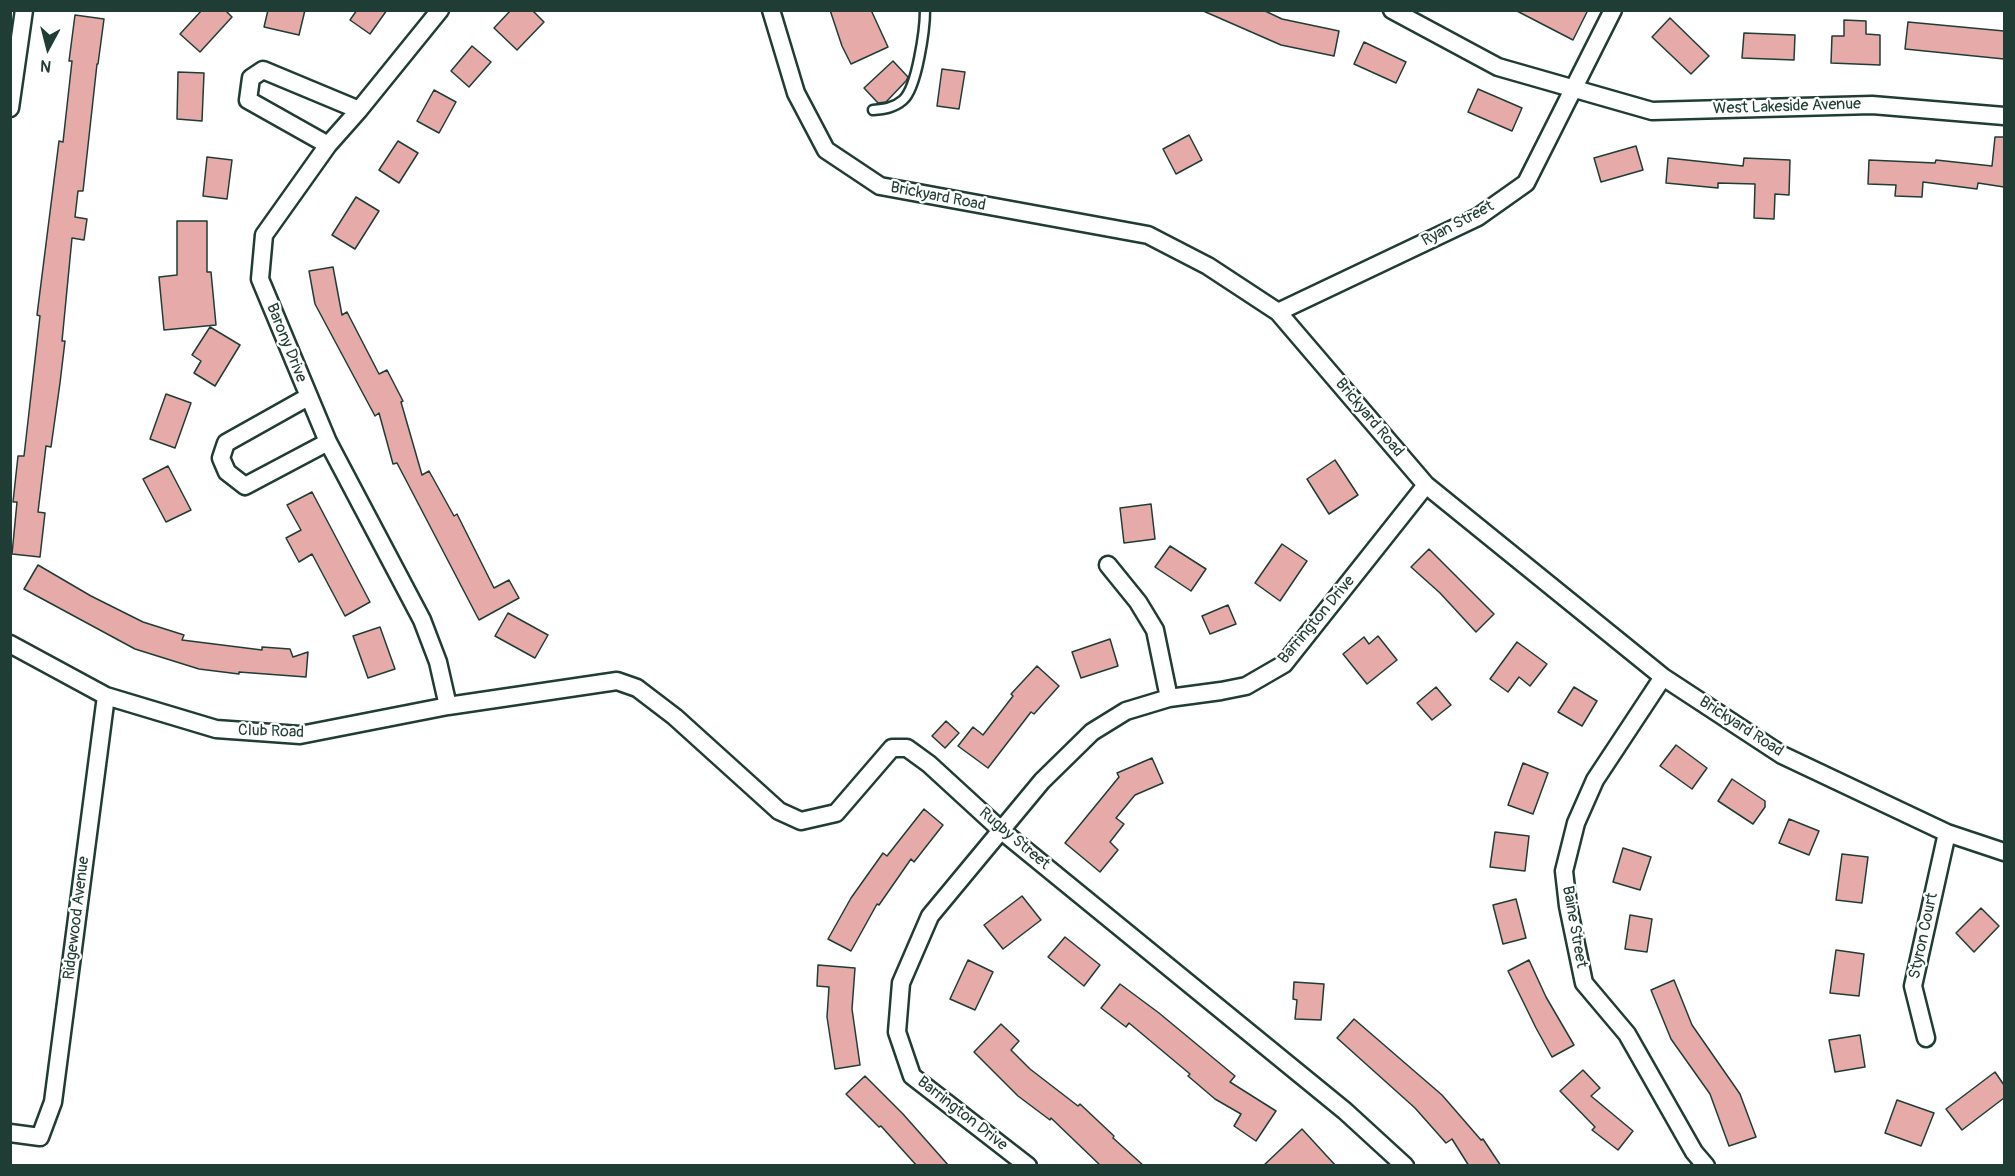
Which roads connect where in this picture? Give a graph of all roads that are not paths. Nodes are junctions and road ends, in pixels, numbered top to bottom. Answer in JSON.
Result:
{"nodes":[{"id":1,"x":440,"y":10,"type":"edge"},
{"id":2,"x":771,"y":10,"type":"edge"},
{"id":3,"x":925,"y":10,"type":"edge"},
{"id":4,"x":1392,"y":10,"type":"edge"},
{"id":5,"x":1613,"y":10,"type":"edge"},
{"id":6,"x":19,"y":16,"type":"edge"},
{"id":7,"x":1572,"y":88,"type":"junction"},
{"id":8,"x":10,"y":108,"type":"edge"},
{"id":9,"x":359,"y":110,"type":"junction"},
{"id":10,"x":873,"y":110,"type":"dead end"},
{"id":11,"x":2004,"y":116,"type":"edge"},
{"id":12,"x":328,"y":145,"type":"junction"},
{"id":13,"x":1278,"y":312,"type":"junction"},
{"id":14,"x":308,"y":397,"type":"junction"},
{"id":15,"x":328,"y":442,"type":"junction"},
{"id":16,"x":1426,"y":485,"type":"junction"},
{"id":17,"x":1108,"y":565,"type":"dead end"},
{"id":18,"x":10,"y":644,"type":"edge"},
{"id":19,"x":1663,"y":677,"type":"junction"},
{"id":20,"x":617,"y":681,"type":"joint"},
{"id":21,"x":106,"y":696,"type":"junction"},
{"id":22,"x":1169,"y":698,"type":"junction"},
{"id":23,"x":448,"y":706,"type":"junction"},
{"id":24,"x":1002,"y":831,"type":"junction"},
{"id":25,"x":1947,"y":833,"type":"junction"},
{"id":26,"x":2004,"y":852,"type":"edge"},
{"id":27,"x":1926,"y":1038,"type":"dead end"},
{"id":28,"x":10,"y":1133,"type":"edge"},
{"id":29,"x":1028,"y":1166,"type":"edge"},
{"id":30,"x":1405,"y":1166,"type":"edge"},
{"id":31,"x":1706,"y":1166,"type":"edge"}],
"edges":[{"from":1,"to":9,"type":"street","name":"Barony Drive"},
{"from":2,"to":13,"type":"street","name":"Brickyard Road"},
{"from":3,"to":10,"type":"lane"},
{"from":4,"to":7,"type":"street","name":"West Lakeside Avenue"},
{"from":5,"to":7,"type":"street","name":"Ryan Street"},
{"from":6,"to":8,"type":"street"},
{"from":7,"to":11,"type":"street","name":"West Lakeside Avenue"},
{"from":7,"to":13,"type":"street","name":"Ryan Street"},
{"from":9,"to":12,"type":"street","name":"Barony Drive"},
{"from":9,"to":12,"type":"street"},
{"from":12,"to":14,"type":"street","name":"Barony Drive"},
{"from":13,"to":16,"type":"street","name":"Brickyard Road"},
{"from":14,"to":15,"type":"street","name":"Barony Drive"},
{"from":14,"to":15,"type":"street"},
{"from":15,"to":23,"type":"street","name":"Barony Drive"},
{"from":16,"to":19,"type":"street","name":"Brickyard Road"},
{"from":16,"to":22,"type":"street","name":"Barrington Drive"},
{"from":17,"to":22,"type":"street"},
{"from":18,"to":21,"type":"street","name":"Club Road"},
{"from":19,"to":25,"type":"street","name":"Brickyard Road"},
{"from":19,"to":31,"type":"street","name":"Baine Street"},
{"from":20,"to":23,"type":"street","name":"Club Road"},
{"from":20,"to":24,"type":"street","name":"Rugby Street"},
{"from":21,"to":23,"type":"street","name":"Club Road"},
{"from":21,"to":28,"type":"street","name":"Ridgewood Avenue"},
{"from":22,"to":24,"type":"street","name":"Barrington Drive"},
{"from":24,"to":29,"type":"street","name":"Barrington Drive"},
{"from":24,"to":30,"type":"street","name":"Rugby Street"},
{"from":25,"to":26,"type":"street","name":"Brickyard Road"},
{"from":25,"to":27,"type":"street","name":"Styron Court"}]}
